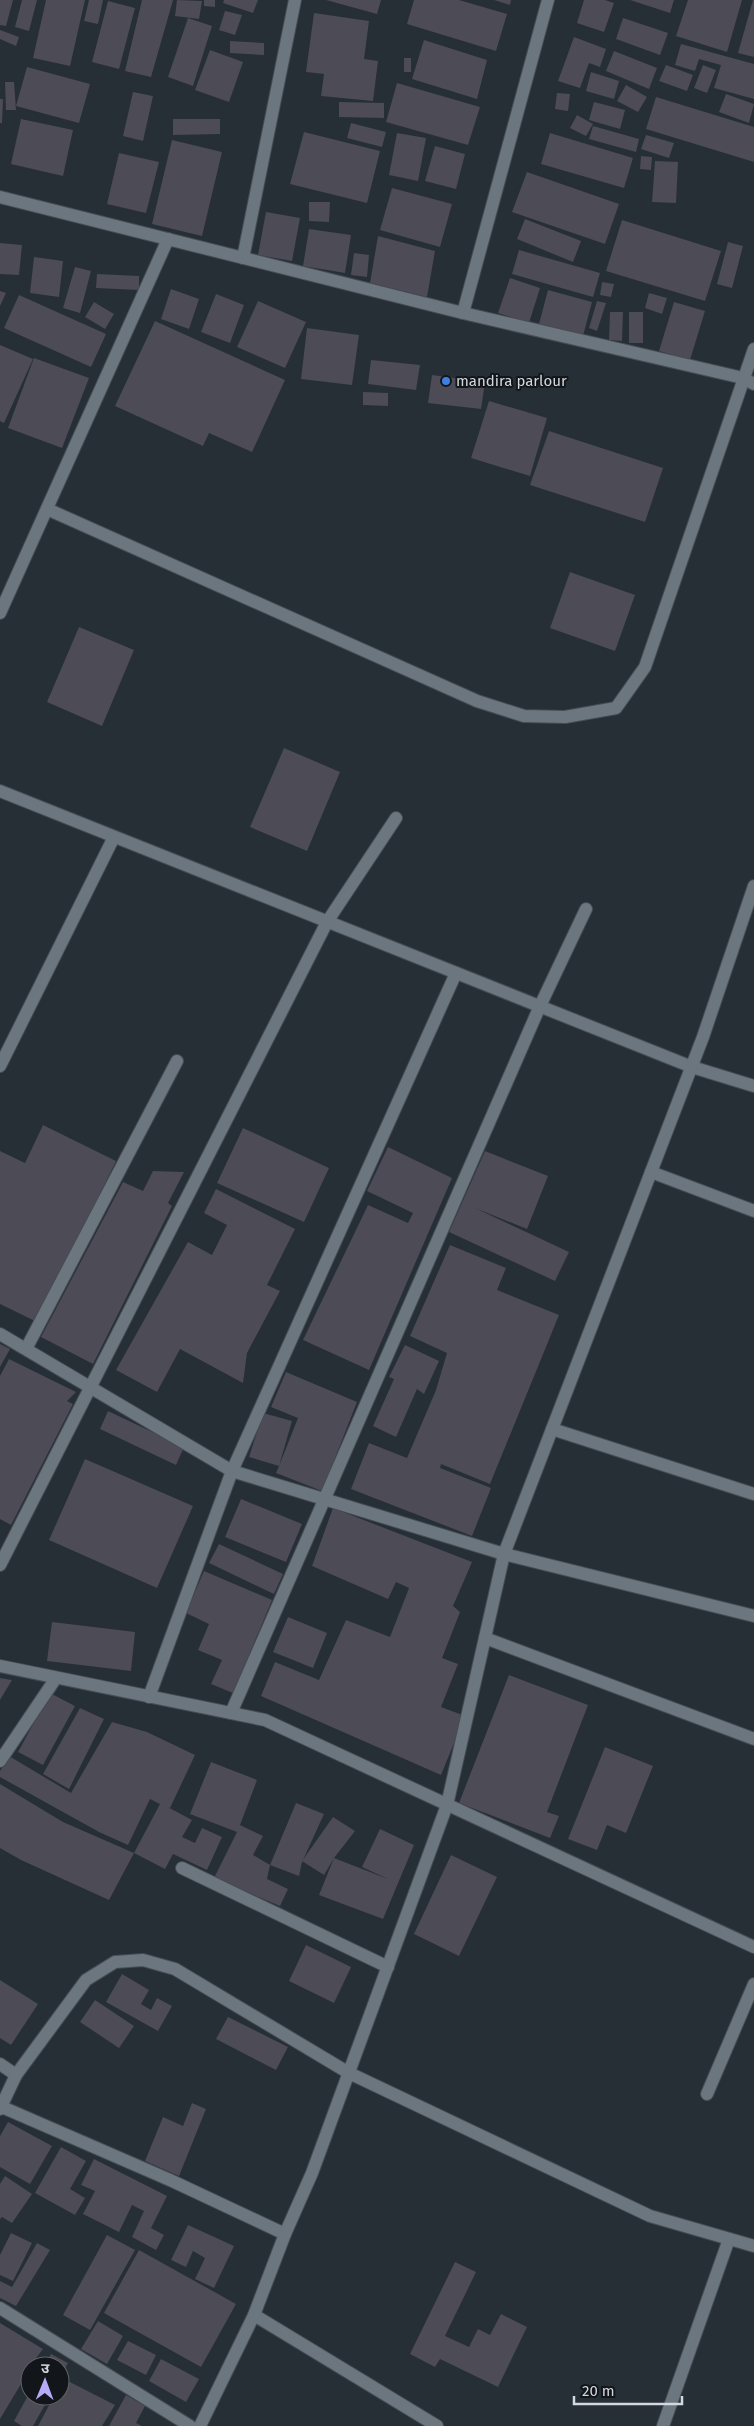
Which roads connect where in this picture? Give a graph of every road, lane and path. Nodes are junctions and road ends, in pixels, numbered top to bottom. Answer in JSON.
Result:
{"nodes":[{"id":1,"x":295,"y":0,"type":"edge"},
{"id":2,"x":548,"y":0,"type":"edge"},
{"id":3,"x":0,"y":197,"type":"edge"},
{"id":4,"x":168,"y":239,"type":"junction"},
{"id":5,"x":243,"y":258,"type":"junction"},
{"id":6,"x":463,"y":313,"type":"junction"},
{"id":7,"x":754,"y":349,"type":"edge"},
{"id":8,"x":748,"y":381,"type":"edge"},
{"id":9,"x":47,"y":509,"type":"junction"},
{"id":10,"x":0,"y":613,"type":"edge"},
{"id":11,"x":0,"y":792,"type":"edge"},
{"id":12,"x":396,"y":818,"type":"dead end"},
{"id":13,"x":114,"y":837,"type":"junction"},
{"id":14,"x":754,"y":886,"type":"edge"},
{"id":15,"x":586,"y":909,"type":"dead end"},
{"id":16,"x":327,"y":922,"type":"junction"},
{"id":17,"x":456,"y":973,"type":"junction"},
{"id":18,"x":540,"y":1006,"type":"junction"},
{"id":19,"x":177,"y":1061,"type":"dead end"},
{"id":20,"x":0,"y":1066,"type":"edge"},
{"id":21,"x":692,"y":1067,"type":"junction"},
{"id":22,"x":754,"y":1086,"type":"edge"},
{"id":23,"x":651,"y":1172,"type":"junction"},
{"id":24,"x":754,"y":1211,"type":"edge"},
{"id":25,"x":0,"y":1334,"type":"edge"},
{"id":26,"x":26,"y":1349,"type":"junction"},
{"id":27,"x":90,"y":1387,"type":"junction"},
{"id":28,"x":552,"y":1429,"type":"junction"},
{"id":29,"x":232,"y":1471,"type":"junction"},
{"id":30,"x":754,"y":1494,"type":"edge"},
{"id":31,"x":325,"y":1499,"type":"junction"},
{"id":32,"x":504,"y":1554,"type":"junction"},
{"id":33,"x":0,"y":1565,"type":"edge"},
{"id":34,"x":754,"y":1616,"type":"edge"},
{"id":35,"x":485,"y":1638,"type":"junction"},
{"id":36,"x":0,"y":1666,"type":"edge"},
{"id":37,"x":56,"y":1678,"type":"junction"},
{"id":38,"x":149,"y":1697,"type":"junction"},
{"id":39,"x":231,"y":1713,"type":"junction"},
{"id":40,"x":754,"y":1739,"type":"edge"},
{"id":41,"x":0,"y":1761,"type":"edge"},
{"id":42,"x":447,"y":1805,"type":"junction"},
{"id":43,"x":182,"y":1868,"type":"dead end"},
{"id":44,"x":754,"y":1947,"type":"edge"},
{"id":45,"x":388,"y":1967,"type":"junction"},
{"id":46,"x":754,"y":1984,"type":"edge"},
{"id":47,"x":0,"y":2064,"type":"edge"},
{"id":48,"x":349,"y":2073,"type":"junction"},
{"id":49,"x":16,"y":2075,"type":"junction"},
{"id":50,"x":707,"y":2094,"type":"dead end"},
{"id":51,"x":1,"y":2108,"type":"edge"},
{"id":52,"x":286,"y":2234,"type":"junction"},
{"id":53,"x":729,"y":2239,"type":"junction"},
{"id":54,"x":754,"y":2246,"type":"edge"},
{"id":55,"x":0,"y":2308,"type":"edge"},
{"id":56,"x":254,"y":2315,"type":"junction"},
{"id":57,"x":190,"y":2426,"type":"edge"},
{"id":58,"x":200,"y":2426,"type":"edge"},
{"id":59,"x":437,"y":2426,"type":"edge"},
{"id":60,"x":663,"y":2426,"type":"edge"}],
"edges":[{"from":1,"to":5,"type":"street"},
{"from":2,"to":6,"type":"street"},
{"from":3,"to":4,"type":"street"},
{"from":4,"to":5,"type":"street"},
{"from":4,"to":9,"type":"street"},
{"from":5,"to":6,"type":"street"},
{"from":6,"to":8,"type":"street"},
{"from":7,"to":8,"type":"street"},
{"from":8,"to":9,"type":"street"},
{"from":9,"to":10,"type":"street"},
{"from":11,"to":13,"type":"street"},
{"from":12,"to":16,"type":"street"},
{"from":13,"to":16,"type":"street"},
{"from":13,"to":20,"type":"street"},
{"from":14,"to":21,"type":"street"},
{"from":15,"to":18,"type":"street"},
{"from":16,"to":17,"type":"street"},
{"from":16,"to":27,"type":"street"},
{"from":17,"to":18,"type":"street"},
{"from":17,"to":29,"type":"street"},
{"from":18,"to":21,"type":"street"},
{"from":18,"to":31,"type":"street"},
{"from":19,"to":26,"type":"street"},
{"from":21,"to":22,"type":"street"},
{"from":21,"to":23,"type":"street"},
{"from":23,"to":24,"type":"street"},
{"from":23,"to":28,"type":"street"},
{"from":25,"to":26,"type":"street"},
{"from":26,"to":27,"type":"street"},
{"from":27,"to":29,"type":"street"},
{"from":27,"to":33,"type":"street"},
{"from":28,"to":30,"type":"street"},
{"from":28,"to":32,"type":"street"},
{"from":29,"to":31,"type":"street"},
{"from":29,"to":38,"type":"street"},
{"from":31,"to":32,"type":"street"},
{"from":31,"to":39,"type":"street"},
{"from":32,"to":34,"type":"street"},
{"from":32,"to":35,"type":"street"},
{"from":35,"to":40,"type":"street"},
{"from":35,"to":42,"type":"street"},
{"from":36,"to":37,"type":"street"},
{"from":37,"to":38,"type":"street"},
{"from":37,"to":41,"type":"street"},
{"from":38,"to":39,"type":"street"},
{"from":39,"to":42,"type":"street"},
{"from":42,"to":44,"type":"street"},
{"from":42,"to":45,"type":"street"},
{"from":43,"to":45,"type":"street"},
{"from":45,"to":48,"type":"street"},
{"from":46,"to":50,"type":"street"},
{"from":47,"to":49,"type":"street"},
{"from":48,"to":49,"type":"street"},
{"from":48,"to":52,"type":"street"},
{"from":48,"to":53,"type":"street"},
{"from":49,"to":51,"type":"street"},
{"from":51,"to":52,"type":"street"},
{"from":52,"to":56,"type":"street"},
{"from":53,"to":54,"type":"street"},
{"from":53,"to":60,"type":"street"},
{"from":55,"to":57,"type":"street"},
{"from":56,"to":58,"type":"street"},
{"from":56,"to":59,"type":"street"}]}
